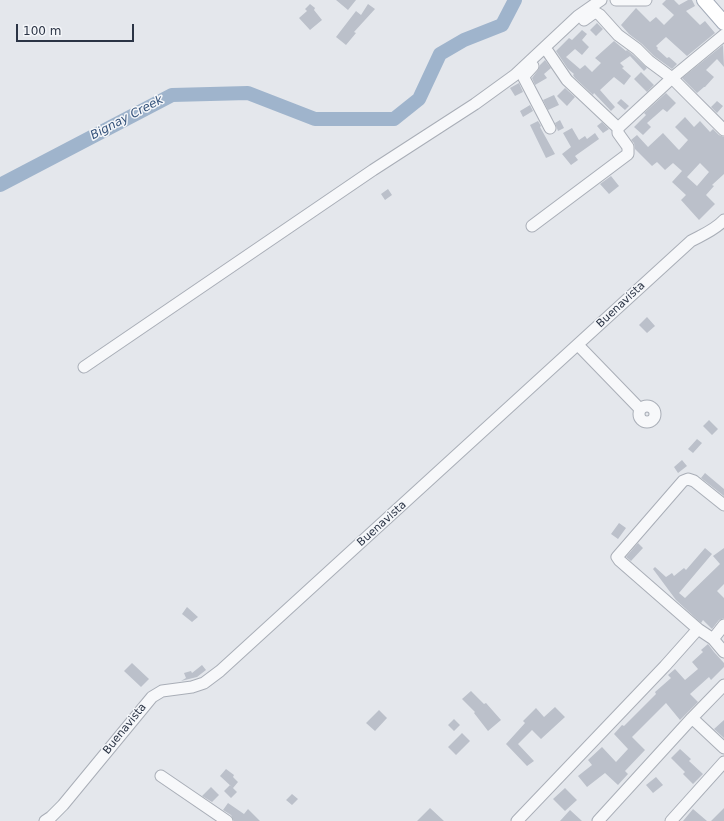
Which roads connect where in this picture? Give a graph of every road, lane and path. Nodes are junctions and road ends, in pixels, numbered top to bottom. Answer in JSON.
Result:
{"nodes":[{"id":1,"x":601,"y":0,"type":"edge"},
{"id":2,"x":616,"y":0,"type":"edge"},
{"id":3,"x":646,"y":0,"type":"edge"},
{"id":4,"x":704,"y":0,"type":"edge"},
{"id":5,"x":724,"y":23,"type":"edge"},
{"id":6,"x":724,"y":35,"type":"edge"},
{"id":7,"x":548,"y":52,"type":"junction"},
{"id":8,"x":672,"y":78,"type":"junction"},
{"id":9,"x":550,"y":128,"type":"dead end"},
{"id":10,"x":618,"y":128,"type":"junction"},
{"id":11,"x":724,"y":130,"type":"edge"},
{"id":12,"x":724,"y":220,"type":"edge"},
{"id":13,"x":532,"y":226,"type":"dead end"},
{"id":14,"x":578,"y":344,"type":"junction"},
{"id":15,"x":84,"y":367,"type":"dead end"},
{"id":16,"x":640,"y":409,"type":"dead end"},
{"id":17,"x":724,"y":505,"type":"edge"},
{"id":18,"x":724,"y":625,"type":"edge"},
{"id":19,"x":698,"y":628,"type":"junction"},
{"id":20,"x":713,"y":640,"type":"junction"},
{"id":21,"x":724,"y":652,"type":"edge"},
{"id":22,"x":724,"y":685,"type":"edge"},
{"id":23,"x":692,"y":718,"type":"junction"},
{"id":24,"x":724,"y":748,"type":"edge"},
{"id":25,"x":724,"y":762,"type":"edge"},
{"id":26,"x":161,"y":776,"type":"dead end"},
{"id":27,"x":44,"y":821,"type":"edge"},
{"id":28,"x":227,"y":821,"type":"edge"},
{"id":29,"x":517,"y":821,"type":"edge"},
{"id":30,"x":598,"y":821,"type":"edge"},
{"id":31,"x":671,"y":821,"type":"edge"}],
"edges":[{"from":1,"to":15,"type":"street"},
{"from":2,"to":3,"type":"street"},
{"from":4,"to":5,"type":"main road"},
{"from":6,"to":8,"type":"street"},
{"from":7,"to":8,"type":"street"},
{"from":7,"to":9,"type":"street"},
{"from":7,"to":10,"type":"street"},
{"from":8,"to":10,"type":"street"},
{"from":8,"to":11,"type":"street"},
{"from":10,"to":13,"type":"street"},
{"from":12,"to":14,"type":"street","name":"Buenavista"},
{"from":14,"to":16,"type":"street"},
{"from":14,"to":27,"type":"street","name":"Buenavista"},
{"from":17,"to":19,"type":"street"},
{"from":18,"to":20,"type":"street"},
{"from":19,"to":20,"type":"street"},
{"from":19,"to":29,"type":"street"},
{"from":20,"to":21,"type":"street"},
{"from":22,"to":23,"type":"street"},
{"from":23,"to":24,"type":"street"},
{"from":23,"to":30,"type":"street"},
{"from":25,"to":31,"type":"street"},
{"from":26,"to":28,"type":"street"}]}
